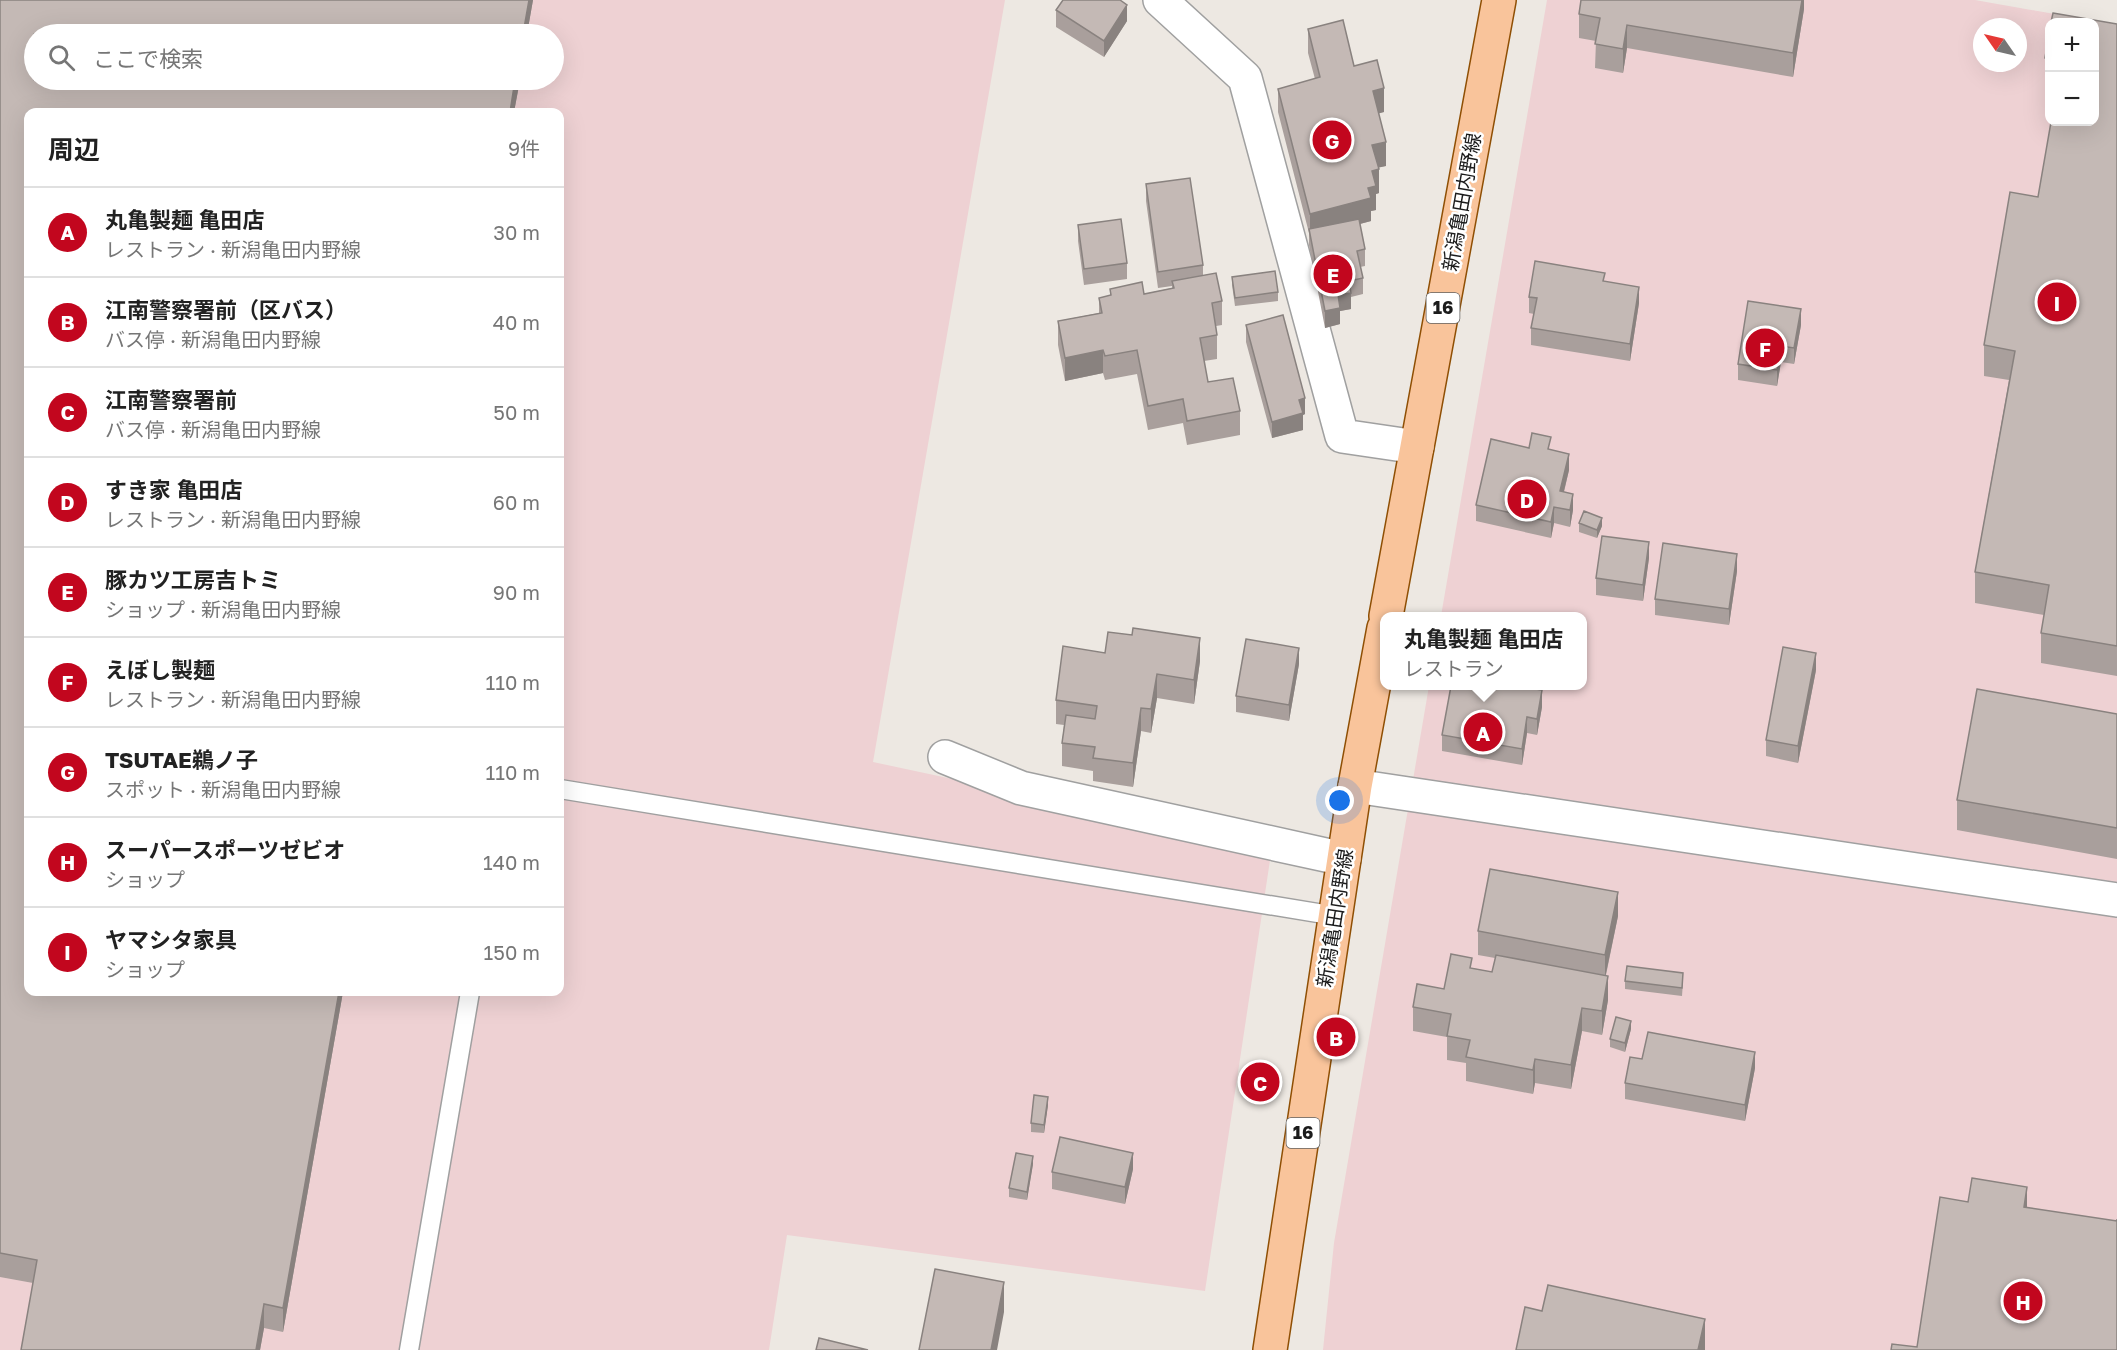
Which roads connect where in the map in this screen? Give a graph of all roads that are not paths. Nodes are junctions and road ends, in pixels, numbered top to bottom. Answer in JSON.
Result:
{"nodes":[{"id":1,"x":1160,"y":0,"type":"edge"},
{"id":2,"x":1499,"y":0,"type":"edge"},
{"id":3,"x":1417,"y":447,"type":"junction"},
{"id":4,"x":1387,"y":612,"type":"edge"},
{"id":5,"x":1380,"y":650,"type":"edge"},
{"id":6,"x":945,"y":758,"type":"dead end"},
{"id":7,"x":1355,"y":786,"type":"junction"},
{"id":8,"x":564,"y":790,"type":"edge"},
{"id":9,"x":1344,"y":859,"type":"junction"},
{"id":10,"x":2117,"y":900,"type":"edge"},
{"id":11,"x":1336,"y":916,"type":"junction"},
{"id":12,"x":469,"y":996,"type":"edge"},
{"id":13,"x":409,"y":1350,"type":"edge"},
{"id":14,"x":1270,"y":1350,"type":"edge"}],
"edges":[{"from":1,"to":3,"type":"street"},
{"from":2,"to":3,"type":"main road","name":"新潟亀田内野線","number":"16"},
{"from":3,"to":4,"type":"main road","name":"新潟亀田内野線","number":"16"},
{"from":5,"to":7,"type":"main road","name":"新潟亀田内野線","number":"16"},
{"from":6,"to":9,"type":"street"},
{"from":7,"to":9,"type":"main road","name":"新潟亀田内野線","number":"16"},
{"from":7,"to":10,"type":"street"},
{"from":8,"to":11,"type":"lane"},
{"from":9,"to":11,"type":"main road","name":"新潟亀田内野線","number":"16"},
{"from":11,"to":14,"type":"main road","name":"新潟亀田内野線","number":"16"},
{"from":12,"to":13,"type":"lane"}]}
